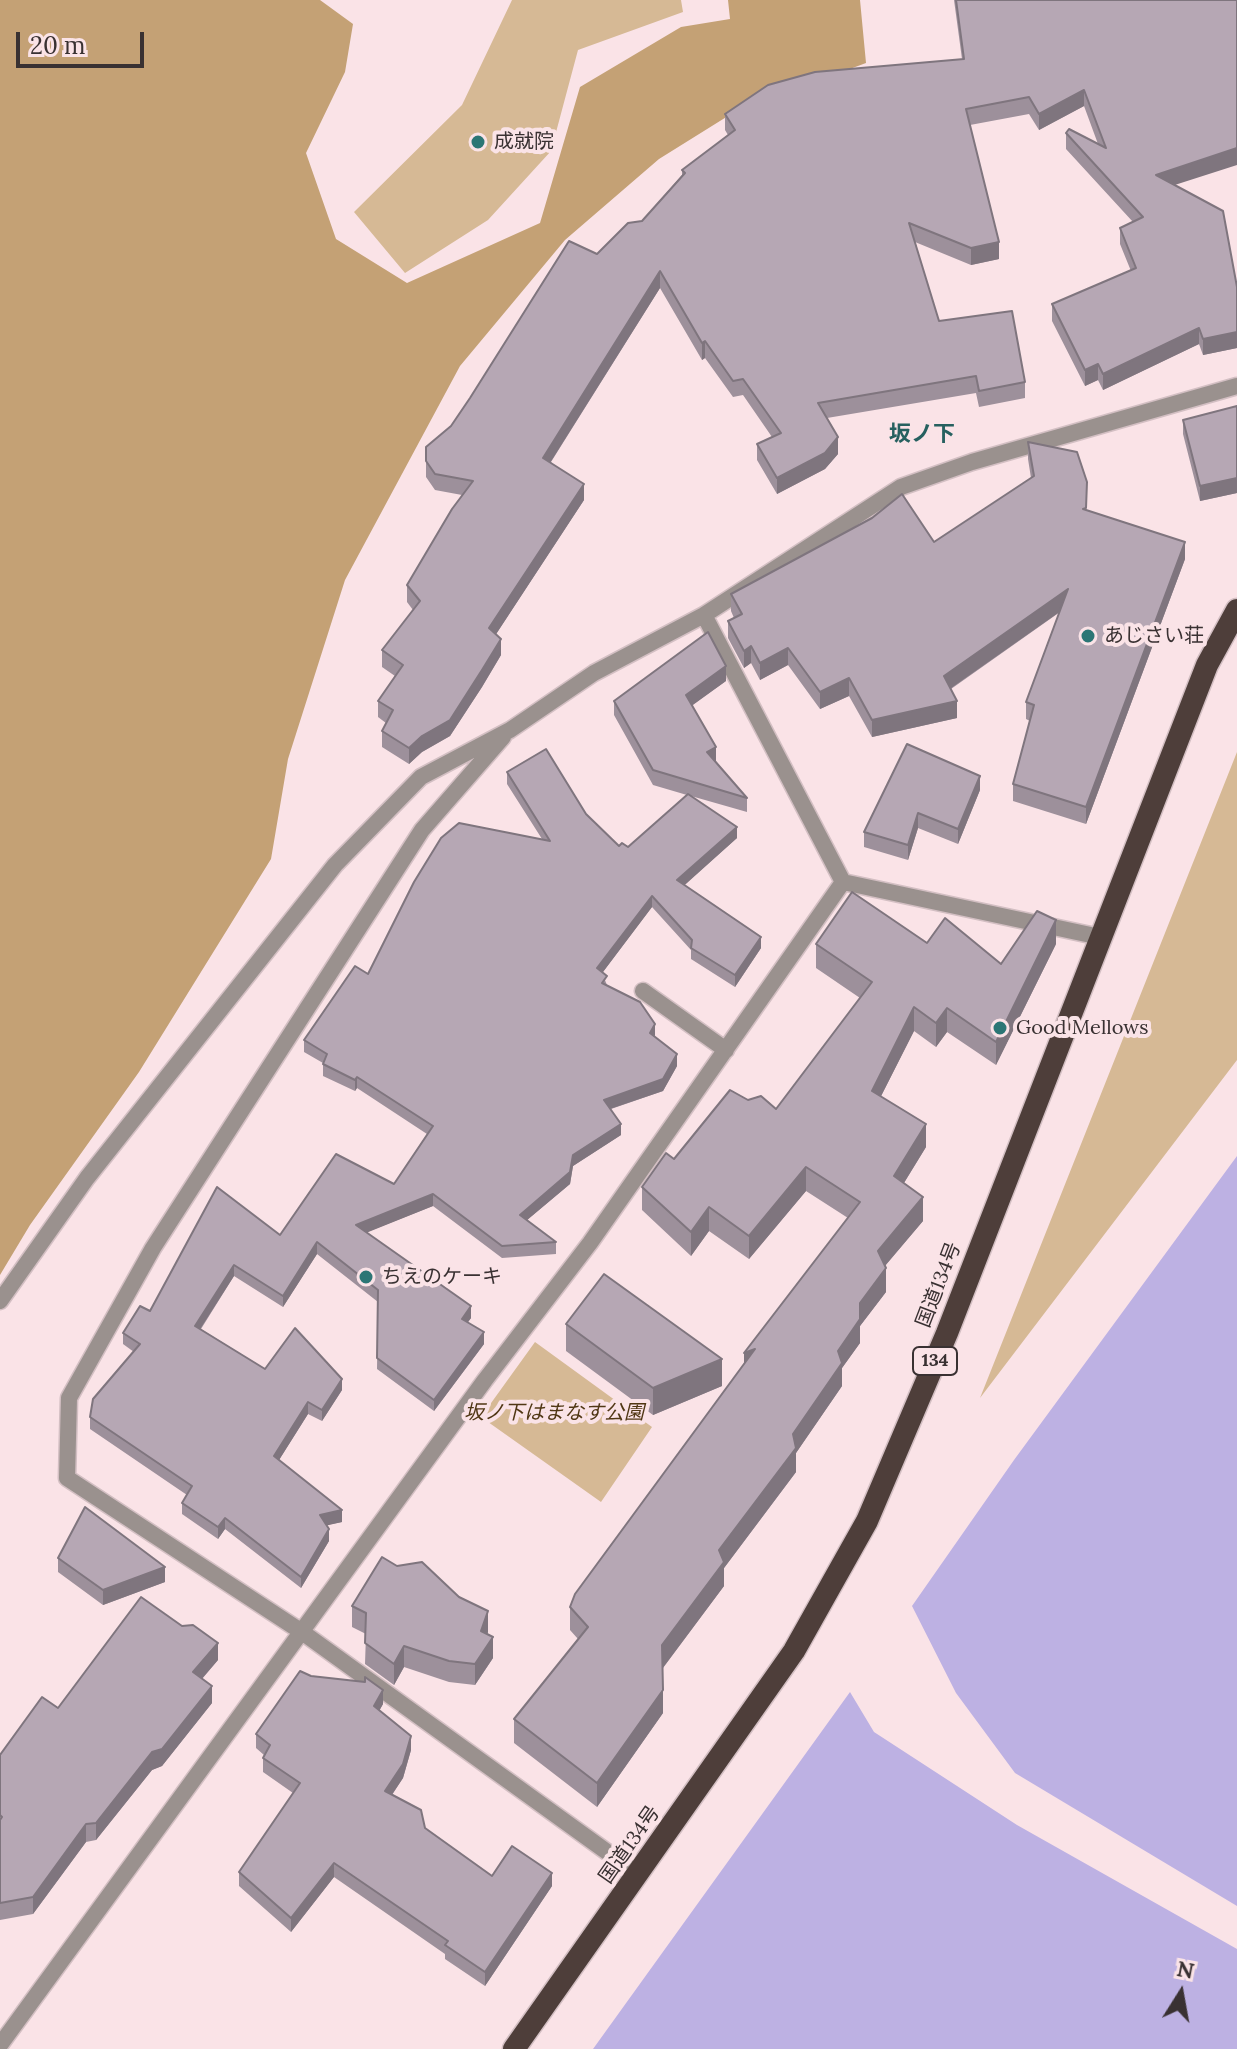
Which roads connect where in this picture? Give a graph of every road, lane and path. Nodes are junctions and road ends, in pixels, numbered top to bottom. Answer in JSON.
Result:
{"nodes":[{"id":1,"x":1237,"y":386,"type":"edge"},
{"id":2,"x":1237,"y":610,"type":"edge"},
{"id":3,"x":704,"y":615,"type":"junction"},
{"id":4,"x":510,"y":730,"type":"junction"},
{"id":5,"x":843,"y":882,"type":"junction"},
{"id":6,"x":1100,"y":937,"type":"junction"},
{"id":7,"x":643,"y":991,"type":"dead end"},
{"id":8,"x":726,"y":1050,"type":"junction"},
{"id":9,"x":0,"y":1301,"type":"edge"},
{"id":10,"x":302,"y":1632,"type":"junction"},
{"id":11,"x":639,"y":1875,"type":"junction"},
{"id":12,"x":0,"y":2045,"type":"edge"},
{"id":13,"x":514,"y":2049,"type":"edge"}],
"edges":[{"from":1,"to":3,"type":"street"},
{"from":2,"to":6,"type":"highway","name":"国道134号","number":"134"},
{"from":3,"to":4,"type":"street"},
{"from":3,"to":5,"type":"street"},
{"from":4,"to":9,"type":"street"},
{"from":4,"to":10,"type":"street"},
{"from":5,"to":6,"type":"street"},
{"from":5,"to":8,"type":"street"},
{"from":6,"to":11,"type":"highway","name":"国道134号","number":"134"},
{"from":7,"to":8,"type":"street"},
{"from":8,"to":10,"type":"street"},
{"from":10,"to":11,"type":"street"},
{"from":10,"to":12,"type":"street"},
{"from":11,"to":13,"type":"highway","name":"国道134号","number":"134"}]}
